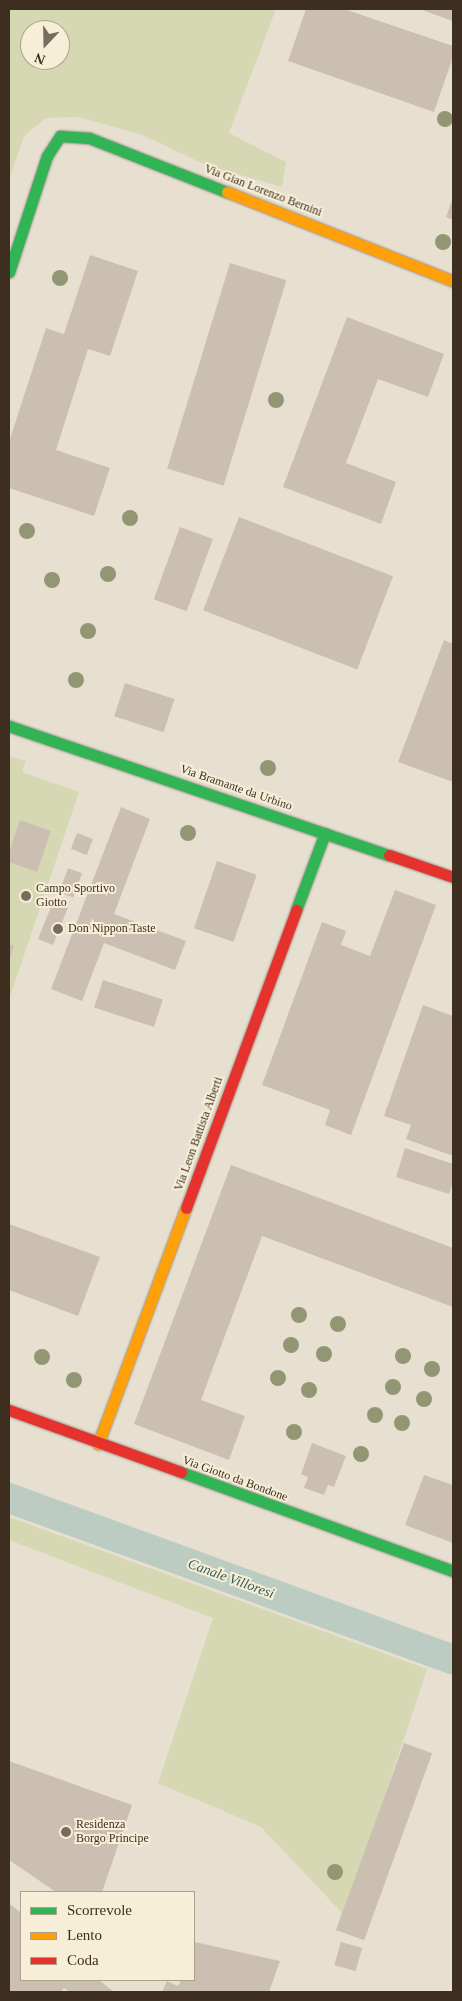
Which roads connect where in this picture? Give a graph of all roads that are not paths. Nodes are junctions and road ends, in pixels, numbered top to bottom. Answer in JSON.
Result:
{"nodes":[{"id":1,"x":9,"y":272,"type":"edge"},
{"id":2,"x":453,"y":281,"type":"edge"},
{"id":3,"x":9,"y":726,"type":"edge"},
{"id":4,"x":325,"y":833,"type":"junction"},
{"id":5,"x":453,"y":877,"type":"edge"},
{"id":6,"x":9,"y":1410,"type":"edge"},
{"id":7,"x":98,"y":1444,"type":"junction"},
{"id":8,"x":453,"y":1571,"type":"edge"}],
"edges":[{"from":1,"to":2,"type":"street","name":"Via Gian Lorenzo Bernini"},
{"from":3,"to":4,"type":"street","name":"Via Bramante da Urbino"},
{"from":4,"to":5,"type":"street","name":"Via Bramante da Urbino"},
{"from":4,"to":7,"type":"street","name":"Via Leon Battista Alberti"},
{"from":6,"to":7,"type":"street","name":"Via Giotto da Bondone"},
{"from":7,"to":8,"type":"street","name":"Via Giotto da Bondone"}]}
